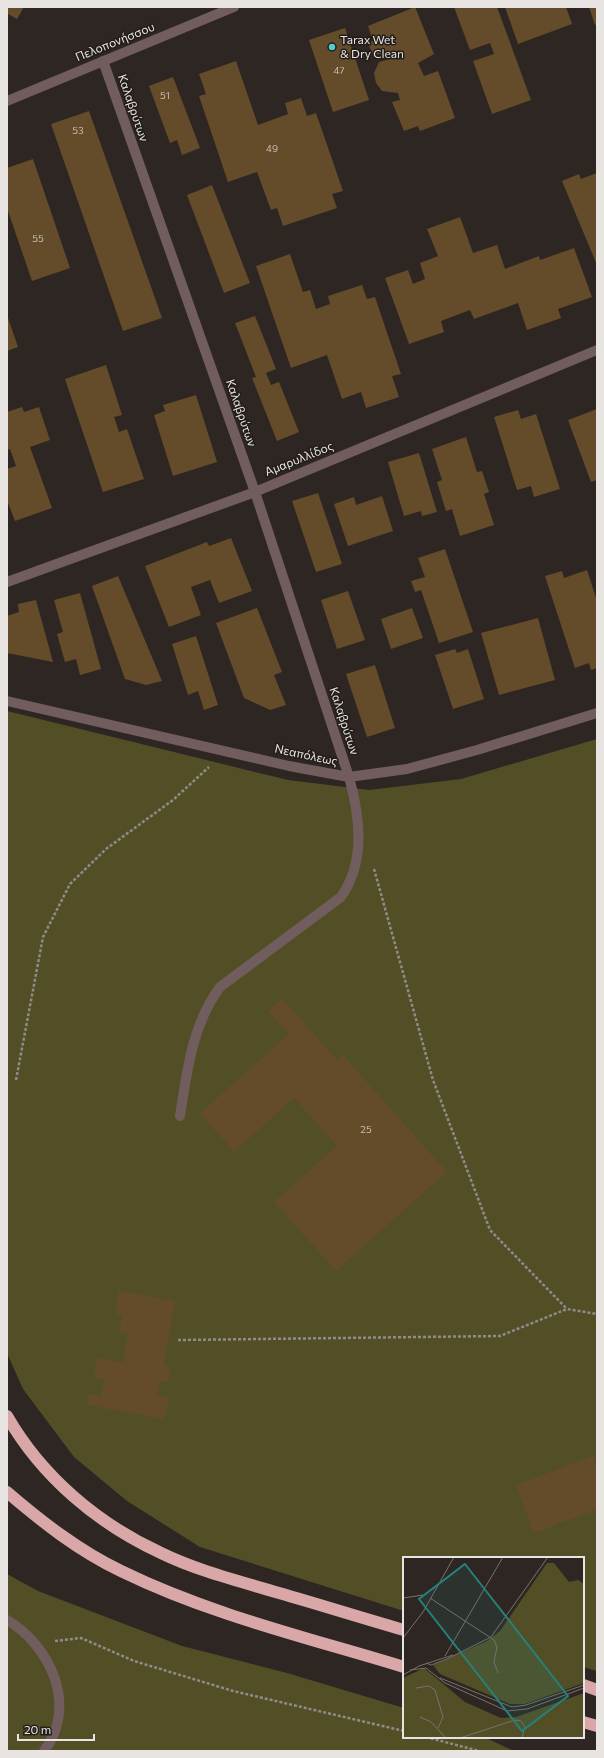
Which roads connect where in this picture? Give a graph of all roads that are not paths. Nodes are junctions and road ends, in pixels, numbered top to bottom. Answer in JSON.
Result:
{"nodes":[{"id":1,"x":234,"y":7,"type":"edge"},
{"id":2,"x":103,"y":61,"type":"junction"},
{"id":3,"x":7,"y":101,"type":"edge"},
{"id":4,"x":597,"y":350,"type":"edge"},
{"id":5,"x":254,"y":492,"type":"junction"},
{"id":6,"x":7,"y":582,"type":"edge"},
{"id":7,"x":7,"y":701,"type":"edge"},
{"id":8,"x":597,"y":713,"type":"edge"},
{"id":9,"x":348,"y":777,"type":"junction"},
{"id":10,"x":180,"y":1116,"type":"dead end"},
{"id":11,"x":7,"y":1416,"type":"edge"},
{"id":12,"x":7,"y":1492,"type":"edge"},
{"id":13,"x":7,"y":1620,"type":"edge"},
{"id":14,"x":403,"y":1630,"type":"edge"},
{"id":15,"x":403,"y":1667,"type":"edge"},
{"id":16,"x":584,"y":1685,"type":"edge"},
{"id":17,"x":597,"y":1690,"type":"edge"},
{"id":18,"x":584,"y":1722,"type":"edge"},
{"id":19,"x":597,"y":1726,"type":"edge"},
{"id":20,"x":44,"y":1751,"type":"edge"}],
"edges":[{"from":1,"to":2,"type":"street","name":"Πελοπονήσσου"},
{"from":2,"to":3,"type":"street","name":"Πελοπονήσσου"},
{"from":2,"to":5,"type":"street","name":"Καλαβρύτων"},
{"from":4,"to":5,"type":"street","name":"Αμαρυλλίδος"},
{"from":5,"to":6,"type":"street","name":"Αμαρυλλίδος"},
{"from":5,"to":9,"type":"street","name":"Καλαβρύτων"},
{"from":7,"to":9,"type":"street","name":"Νεαπόλεως"},
{"from":8,"to":9,"type":"street","name":"Νεαπόλεως"},
{"from":9,"to":10,"type":"street","name":"Καλαβρύτων"},
{"from":11,"to":14,"type":"highway"},
{"from":12,"to":15,"type":"highway"},
{"from":13,"to":20,"type":"street"},
{"from":16,"to":17,"type":"highway"},
{"from":18,"to":19,"type":"highway"}]}
